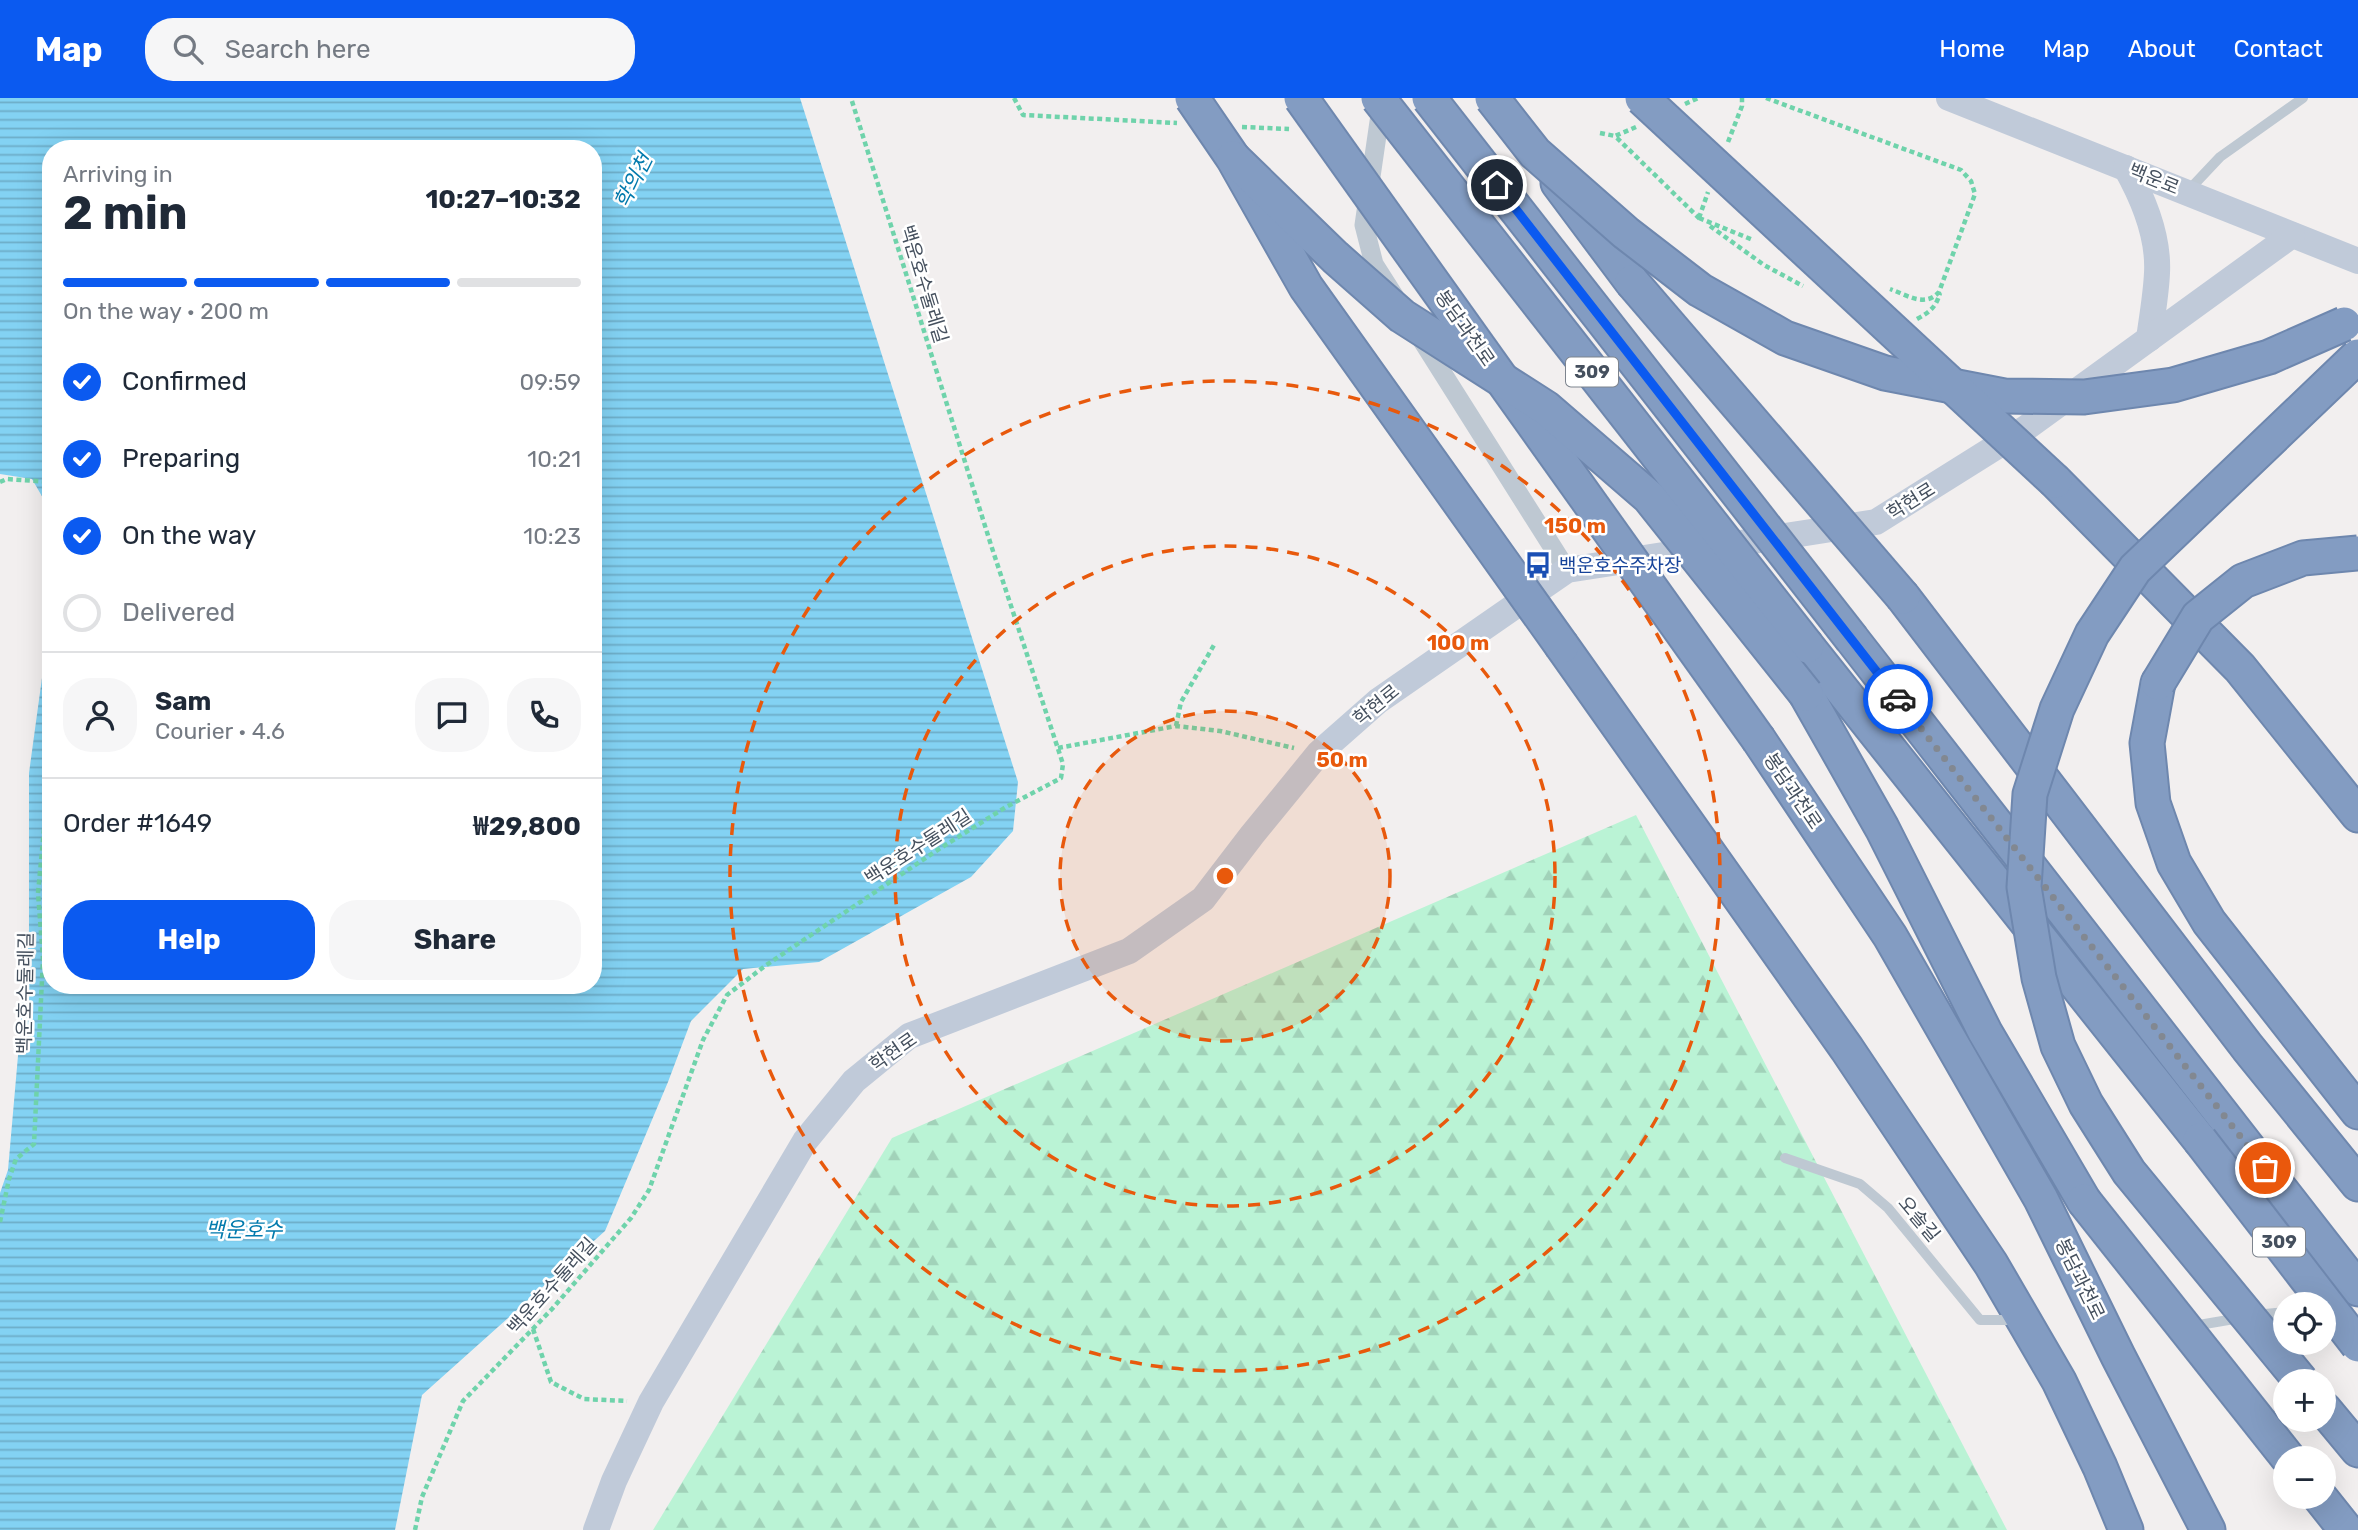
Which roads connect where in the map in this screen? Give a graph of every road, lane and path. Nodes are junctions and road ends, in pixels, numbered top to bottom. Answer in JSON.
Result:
{"nodes":[{"id":1,"x":851,"y":98,"type":"edge"},
{"id":2,"x":1014,"y":98,"type":"edge"},
{"id":3,"x":1380,"y":98,"type":"edge"},
{"id":4,"x":1429,"y":98,"type":"edge"},
{"id":5,"x":1492,"y":98,"type":"edge"},
{"id":6,"x":1643,"y":98,"type":"edge"},
{"id":7,"x":1742,"y":98,"type":"edge"},
{"id":8,"x":1766,"y":98,"type":"edge"},
{"id":9,"x":1949,"y":98,"type":"edge"},
{"id":10,"x":2303,"y":98,"type":"edge"},
{"id":11,"x":1742,"y":106,"type":"dead end"},
{"id":12,"x":1190,"y":111,"type":"edge"},
{"id":13,"x":1300,"y":114,"type":"edge"},
{"id":14,"x":1600,"y":133,"type":"dead end"},
{"id":15,"x":1615,"y":136,"type":"dead end"},
{"id":16,"x":1231,"y":142,"type":"junction"},
{"id":17,"x":1535,"y":153,"type":"junction"},
{"id":18,"x":2126,"y":168,"type":"junction"},
{"id":19,"x":2187,"y":192,"type":"junction"},
{"id":20,"x":2292,"y":235,"type":"junction"},
{"id":21,"x":2358,"y":261,"type":"edge"},
{"id":22,"x":1946,"y":272,"type":"dead end"},
{"id":23,"x":2358,"y":317,"type":"edge"},
{"id":24,"x":2149,"y":339,"type":"junction"},
{"id":25,"x":2358,"y":356,"type":"edge"},
{"id":26,"x":42,"y":481,"type":"edge"},
{"id":27,"x":0,"y":482,"type":"edge"},
{"id":28,"x":2358,"y":553,"type":"edge"},
{"id":29,"x":1567,"y":570,"type":"junction"},
{"id":30,"x":1214,"y":645,"type":"dead end"},
{"id":31,"x":1176,"y":726,"type":"junction"},
{"id":32,"x":1058,"y":748,"type":"junction"},
{"id":33,"x":1319,"y":753,"type":"junction"},
{"id":34,"x":2358,"y":815,"type":"edge"},
{"id":35,"x":42,"y":850,"type":"edge"},
{"id":36,"x":42,"y":946,"type":"edge"},
{"id":37,"x":42,"y":980,"type":"edge"},
{"id":38,"x":2358,"y":1112,"type":"edge"},
{"id":39,"x":1786,"y":1158,"type":"dead end"},
{"id":40,"x":2358,"y":1184,"type":"edge"},
{"id":41,"x":0,"y":1222,"type":"edge"},
{"id":42,"x":2352,"y":1301,"type":"edge"},
{"id":43,"x":2273,"y":1312,"type":"edge"},
{"id":44,"x":2008,"y":1320,"type":"dead end"},
{"id":45,"x":533,"y":1329,"type":"junction"},
{"id":46,"x":2165,"y":1331,"type":"dead end"},
{"id":47,"x":2358,"y":1345,"type":"edge"},
{"id":48,"x":2291,"y":1369,"type":"edge"},
{"id":49,"x":651,"y":1402,"type":"junction"},
{"id":50,"x":2336,"y":1423,"type":"edge"},
{"id":51,"x":2278,"y":1446,"type":"edge"},
{"id":52,"x":2358,"y":1450,"type":"edge"},
{"id":53,"x":2329,"y":1509,"type":"edge"},
{"id":54,"x":415,"y":1530,"type":"edge"},
{"id":55,"x":596,"y":1530,"type":"edge"},
{"id":56,"x":2126,"y":1530,"type":"edge"},
{"id":57,"x":2208,"y":1530,"type":"edge"},
{"id":58,"x":2346,"y":1530,"type":"edge"}],
"edges":[{"from":1,"to":32,"type":"path","name":"백운호수둘레길"},
{"from":2,"to":12,"type":"path"},
{"from":3,"to":29,"type":"street"},
{"from":3,"to":47,"type":"highway","number":"309","bridge":true},
{"from":4,"to":42,"type":"highway","number":"309","bridge":true},
{"from":5,"to":17,"type":"highway","bridge":true},
{"from":6,"to":34,"type":"highway","bridge":true},
{"from":7,"to":11,"type":"path"},
{"from":8,"to":22,"type":"path"},
{"from":9,"to":18,"type":"street","name":"백운로"},
{"from":10,"to":19,"type":"lane"},
{"from":12,"to":16,"type":"highway","bridge":true},
{"from":13,"to":16,"type":"path"},
{"from":13,"to":57,"type":"highway","name":"봉담과천로","bridge":true},
{"from":14,"to":15,"type":"path"},
{"from":16,"to":51,"type":"highway","bridge":true},
{"from":16,"to":56,"type":"highway","bridge":true},
{"from":17,"to":23,"type":"highway","bridge":true},
{"from":17,"to":40,"type":"highway","bridge":true},
{"from":18,"to":19,"type":"street","name":"백운로"},
{"from":18,"to":24,"type":"street"},
{"from":19,"to":20,"type":"street","name":"백운로"},
{"from":20,"to":21,"type":"street","name":"백운로"},
{"from":20,"to":24,"type":"street","name":"학현로"},
{"from":24,"to":29,"type":"street","name":"학현로"},
{"from":25,"to":48,"type":"highway","bridge":true},
{"from":26,"to":27,"type":"path"},
{"from":28,"to":38,"type":"highway","bridge":true},
{"from":29,"to":33,"type":"street","name":"학현로"},
{"from":30,"to":31,"type":"path"},
{"from":31,"to":32,"type":"path"},
{"from":31,"to":33,"type":"path"},
{"from":32,"to":45,"type":"path","name":"백운호수둘레길"},
{"from":33,"to":49,"type":"street","name":"학현로"},
{"from":35,"to":36,"type":"path","name":"백운호수둘레길"},
{"from":37,"to":41,"type":"path","name":"백운호수둘레길"},
{"from":39,"to":44,"type":"lane","name":"오솔길"},
{"from":43,"to":46,"type":"lane"},
{"from":45,"to":49,"type":"path"},
{"from":45,"to":54,"type":"path","name":"백운호수둘레길"},
{"from":49,"to":55,"type":"street","name":"학현로"},
{"from":50,"to":52,"type":"highway"},
{"from":53,"to":58,"type":"highway"}]}
